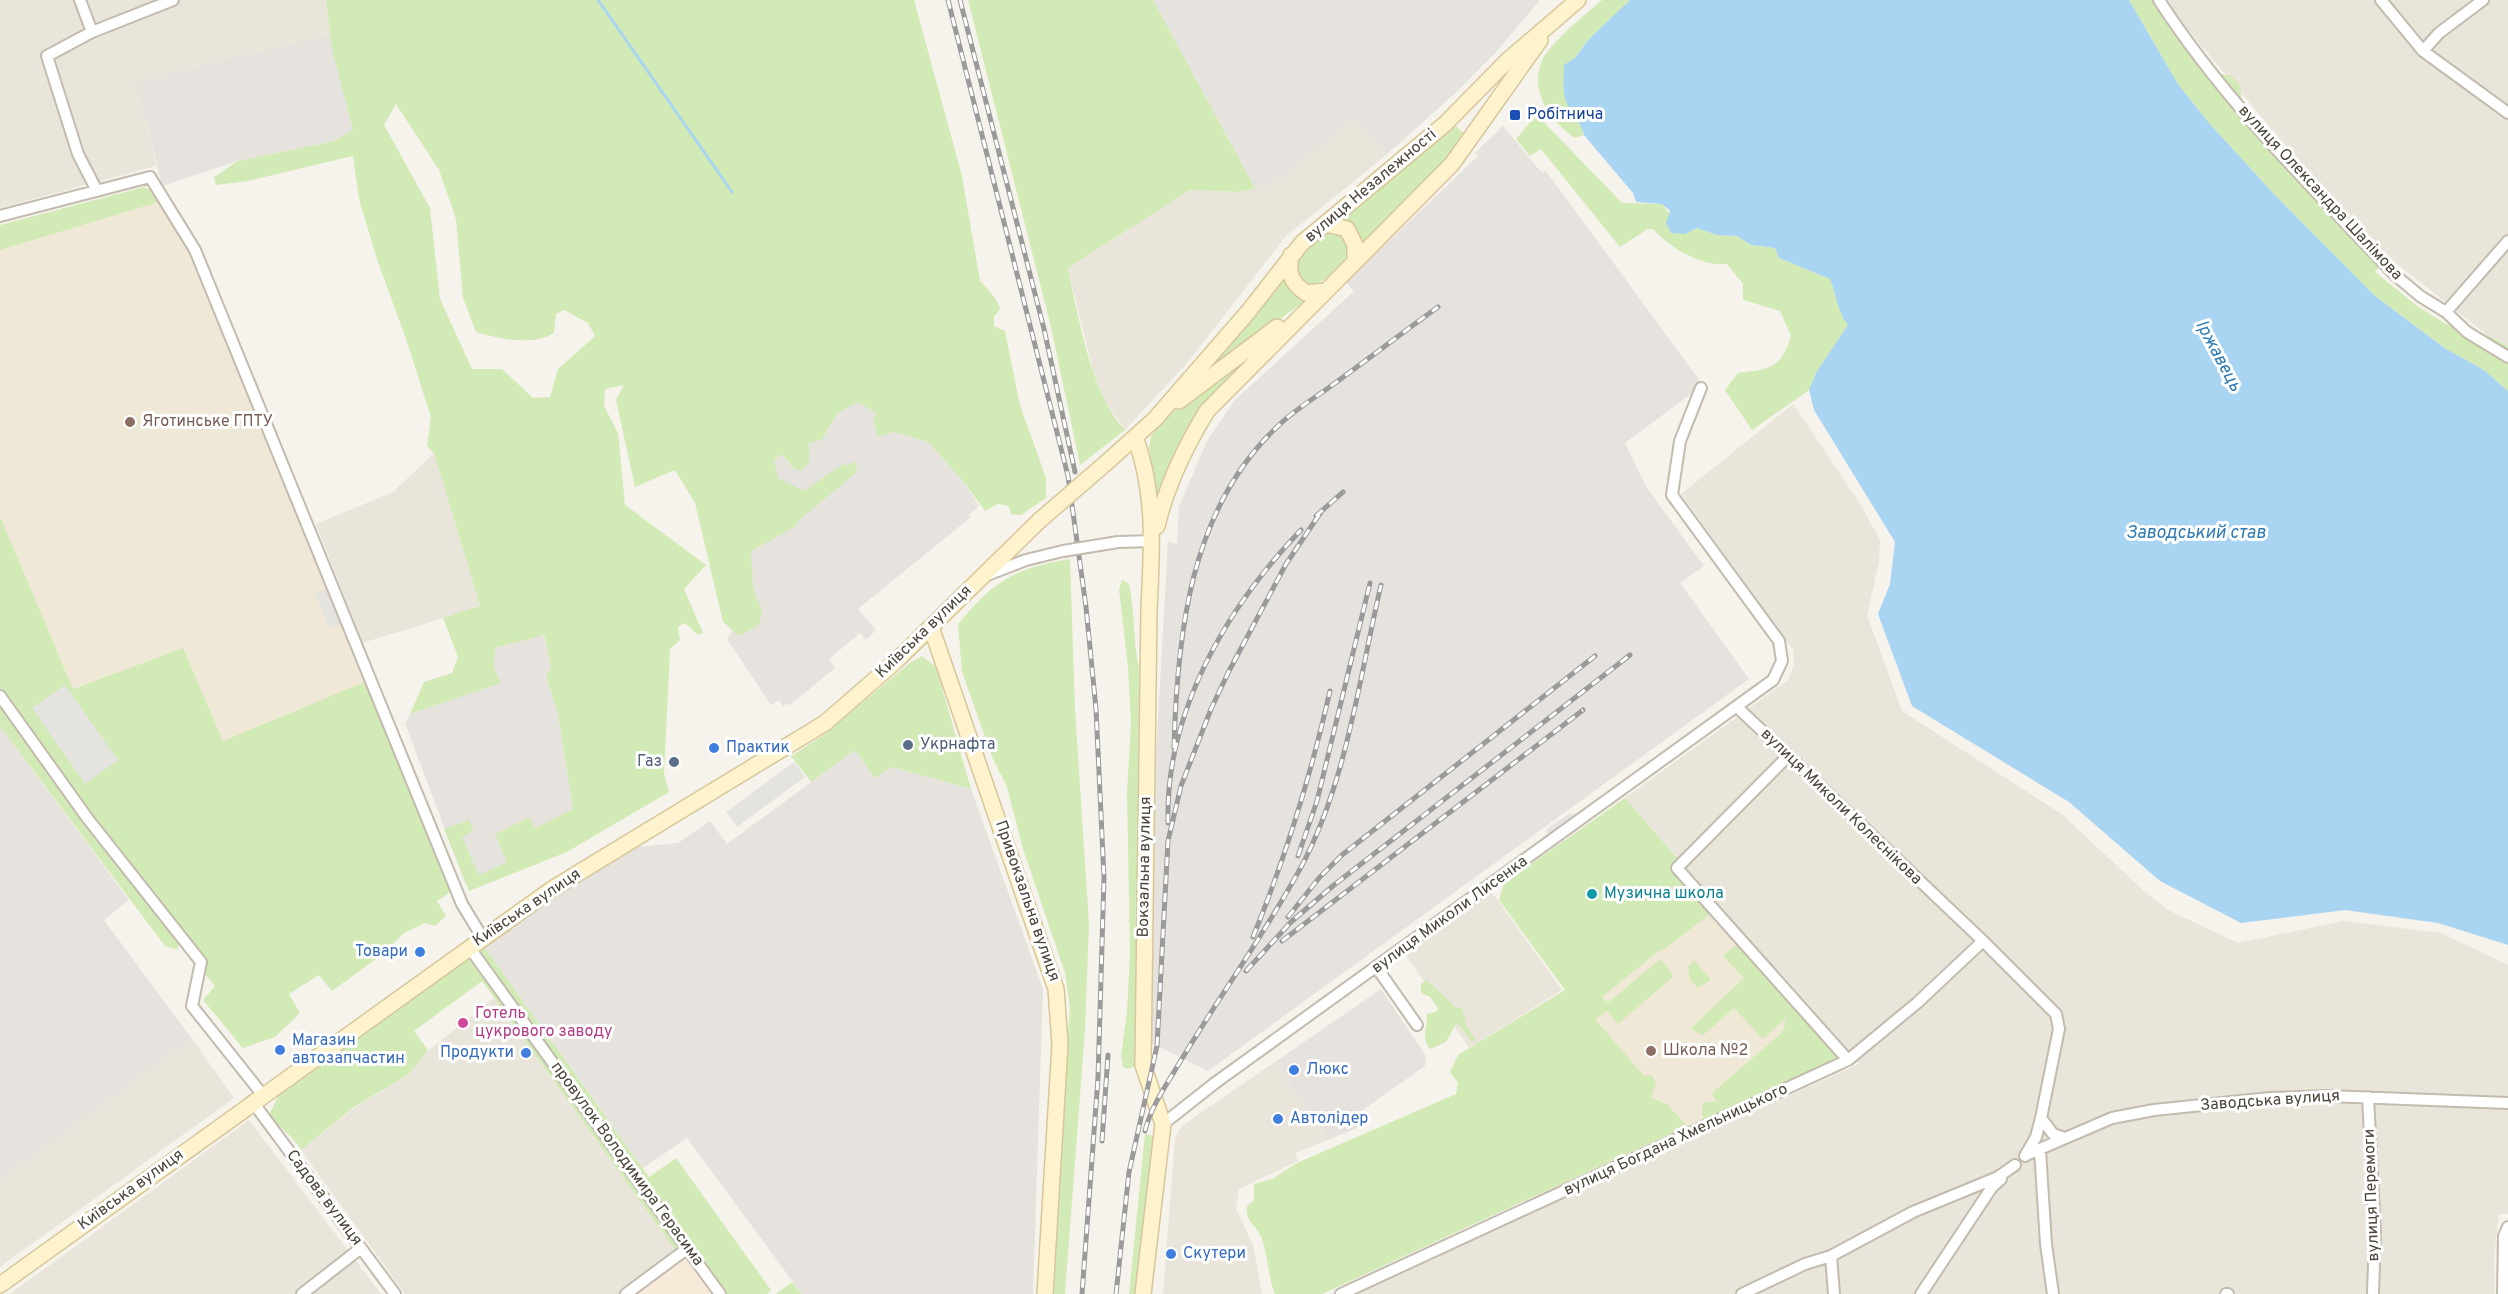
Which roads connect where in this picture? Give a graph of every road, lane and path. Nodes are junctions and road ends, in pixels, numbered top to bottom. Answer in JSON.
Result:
{"nodes":[{"id":1,"x":80,"y":0,"type":"edge"},
{"id":2,"x":173,"y":0,"type":"edge"},
{"id":3,"x":1578,"y":0,"type":"edge"},
{"id":4,"x":2159,"y":0,"type":"edge"},
{"id":5,"x":2381,"y":0,"type":"edge"},
{"id":6,"x":2483,"y":0,"type":"edge"},
{"id":7,"x":1550,"y":26,"type":"junction"},
{"id":8,"x":92,"y":32,"type":"junction"},
{"id":9,"x":2423,"y":51,"type":"junction"},
{"id":10,"x":2508,"y":113,"type":"edge"},
{"id":11,"x":97,"y":191,"type":"junction"},
{"id":12,"x":0,"y":216,"type":"edge"},
{"id":13,"x":1326,"y":224,"type":"junction"},
{"id":14,"x":2508,"y":241,"type":"edge"},
{"id":15,"x":1291,"y":255,"type":"junction"},
{"id":16,"x":1355,"y":260,"type":"junction"},
{"id":17,"x":1325,"y":291,"type":"junction"},
{"id":18,"x":2446,"y":312,"type":"junction"},
{"id":19,"x":2508,"y":357,"type":"edge"},
{"id":20,"x":1701,"y":388,"type":"dead end"},
{"id":21,"x":1155,"y":419,"type":"junction"},
{"id":22,"x":1135,"y":437,"type":"junction"},
{"id":23,"x":1106,"y":463,"type":"joint"},
{"id":24,"x":1153,"y":541,"type":"junction"},
{"id":25,"x":978,"y":578,"type":"junction"},
{"id":26,"x":932,"y":627,"type":"junction"},
{"id":27,"x":0,"y":696,"type":"edge"},
{"id":28,"x":1737,"y":707,"type":"junction"},
{"id":29,"x":1787,"y":757,"type":"junction"},
{"id":30,"x":482,"y":937,"type":"junction"},
{"id":31,"x":1983,"y":941,"type":"junction"},
{"id":32,"x":469,"y":947,"type":"junction"},
{"id":33,"x":1377,"y":968,"type":"junction"},
{"id":34,"x":1417,"y":1025,"type":"dead end"},
{"id":35,"x":1848,"y":1060,"type":"junction"},
{"id":36,"x":2368,"y":1097,"type":"junction"},
{"id":37,"x":257,"y":1098,"type":"junction"},
{"id":38,"x":2508,"y":1103,"type":"edge"},
{"id":39,"x":2043,"y":1121,"type":"junction"},
{"id":40,"x":1163,"y":1124,"type":"junction"},
{"id":41,"x":2062,"y":1137,"type":"junction"},
{"id":42,"x":2040,"y":1150,"type":"junction"},
{"id":43,"x":2026,"y":1155,"type":"junction"},
{"id":44,"x":2015,"y":1166,"type":"junction"},
{"id":45,"x":2508,"y":1227,"type":"edge"},
{"id":46,"x":361,"y":1248,"type":"junction"},
{"id":47,"x":688,"y":1248,"type":"junction"},
{"id":48,"x":1831,"y":1256,"type":"junction"},
{"id":49,"x":0,"y":1285,"type":"edge"},
{"id":50,"x":302,"y":1294,"type":"edge"},
{"id":51,"x":395,"y":1294,"type":"edge"},
{"id":52,"x":626,"y":1294,"type":"edge"},
{"id":53,"x":720,"y":1294,"type":"edge"},
{"id":54,"x":1045,"y":1294,"type":"edge"},
{"id":55,"x":1143,"y":1294,"type":"edge"},
{"id":56,"x":1341,"y":1294,"type":"edge"},
{"id":57,"x":1742,"y":1294,"type":"edge"},
{"id":58,"x":1834,"y":1294,"type":"edge"},
{"id":59,"x":1921,"y":1294,"type":"edge"},
{"id":60,"x":2053,"y":1294,"type":"edge"},
{"id":61,"x":2373,"y":1294,"type":"edge"},
{"id":62,"x":2503,"y":1294,"type":"edge"}],
"edges":[{"from":1,"to":8,"type":"street"},
{"from":2,"to":8,"type":"street"},
{"from":3,"to":7,"type":"main road","name":"вулиця Незалежності"},
{"from":4,"to":18,"type":"street","name":"вулиця Олександра Шалімова"},
{"from":5,"to":9,"type":"street"},
{"from":6,"to":9,"type":"street"},
{"from":7,"to":13,"type":"main road","name":"вулиця Незалежності"},
{"from":7,"to":16,"type":"main road","name":"вулиця Незалежності"},
{"from":8,"to":11,"type":"street"},
{"from":9,"to":10,"type":"street"},
{"from":11,"to":12,"type":"street"},
{"from":11,"to":30,"type":"street"},
{"from":13,"to":15,"type":"main road","name":"вулиця Незалежності"},
{"from":13,"to":16,"type":"main road"},
{"from":14,"to":18,"type":"street"},
{"from":15,"to":17,"type":"main road"},
{"from":15,"to":21,"type":"main road","name":"вулиця Незалежності"},
{"from":16,"to":17,"type":"main road","name":"вулиця Незалежності"},
{"from":17,"to":21,"type":"main road"},
{"from":17,"to":24,"type":"main road"},
{"from":18,"to":19,"type":"street","name":"вулиця Олександра Шалімова"},
{"from":20,"to":28,"type":"street"},
{"from":21,"to":22,"type":"main road","name":"вулиця Незалежності"},
{"from":22,"to":23,"type":"main road","name":"вулиця Незалежності"},
{"from":22,"to":24,"type":"main road","name":"Вокзальна вулиця"},
{"from":23,"to":25,"type":"main road","name":"Київська вулиця","bridge":true},
{"from":24,"to":25,"type":"street","bridge":true},
{"from":24,"to":40,"type":"main road","name":"Вокзальна вулиця"},
{"from":25,"to":26,"type":"main road","name":"Київська вулиця"},
{"from":26,"to":30,"type":"main road","name":"Київська вулиця"},
{"from":26,"to":54,"type":"main road","name":"Привокзальна вулиця"},
{"from":27,"to":37,"type":"street","name":"Садова вулиця"},
{"from":28,"to":29,"type":"street","name":"вулиця Миколи Колеснікова"},
{"from":28,"to":33,"type":"street","name":"вулиця Миколи Лисенка"},
{"from":29,"to":31,"type":"street","name":"вулиця Миколи Колеснікова"},
{"from":29,"to":35,"type":"street"},
{"from":30,"to":32,"type":"main road","name":"Київська вулиця"},
{"from":31,"to":35,"type":"street","name":"вулиця Богдана Хмельницького"},
{"from":31,"to":39,"type":"street","name":"вулиця Миколи Колеснікова"},
{"from":32,"to":37,"type":"main road","name":"Київська вулиця"},
{"from":32,"to":47,"type":"street","name":"провулок Володимира Герасима"},
{"from":33,"to":34,"type":"street"},
{"from":33,"to":40,"type":"street","name":"вулиця Миколи Лисенка"},
{"from":35,"to":56,"type":"street","name":"вулиця Богдана Хмельницького"},
{"from":36,"to":38,"type":"street","name":"Заводська вулиця"},
{"from":36,"to":41,"type":"street","name":"Заводська вулиця"},
{"from":36,"to":61,"type":"street","name":"вулиця Перемоги"},
{"from":37,"to":46,"type":"street","name":"Садова вулиця"},
{"from":37,"to":49,"type":"main road","name":"Київська вулиця"},
{"from":39,"to":41,"type":"street"},
{"from":39,"to":43,"type":"street","name":"вулиця Миколи Колеснікова"},
{"from":40,"to":55,"type":"main road","name":"Вокзальна вулиця"},
{"from":41,"to":42,"type":"street","name":"Заводська вулиця"},
{"from":42,"to":43,"type":"street","name":"Заводська вулиця"},
{"from":42,"to":60,"type":"street"},
{"from":43,"to":44,"type":"street"},
{"from":44,"to":48,"type":"street"},
{"from":44,"to":59,"type":"street"},
{"from":45,"to":62,"type":"street"},
{"from":46,"to":50,"type":"street"},
{"from":46,"to":51,"type":"street","name":"Садова вулиця"},
{"from":47,"to":52,"type":"street"},
{"from":47,"to":53,"type":"street","name":"провулок Володимира Герасима"},
{"from":48,"to":57,"type":"street"},
{"from":48,"to":58,"type":"street"}]}
